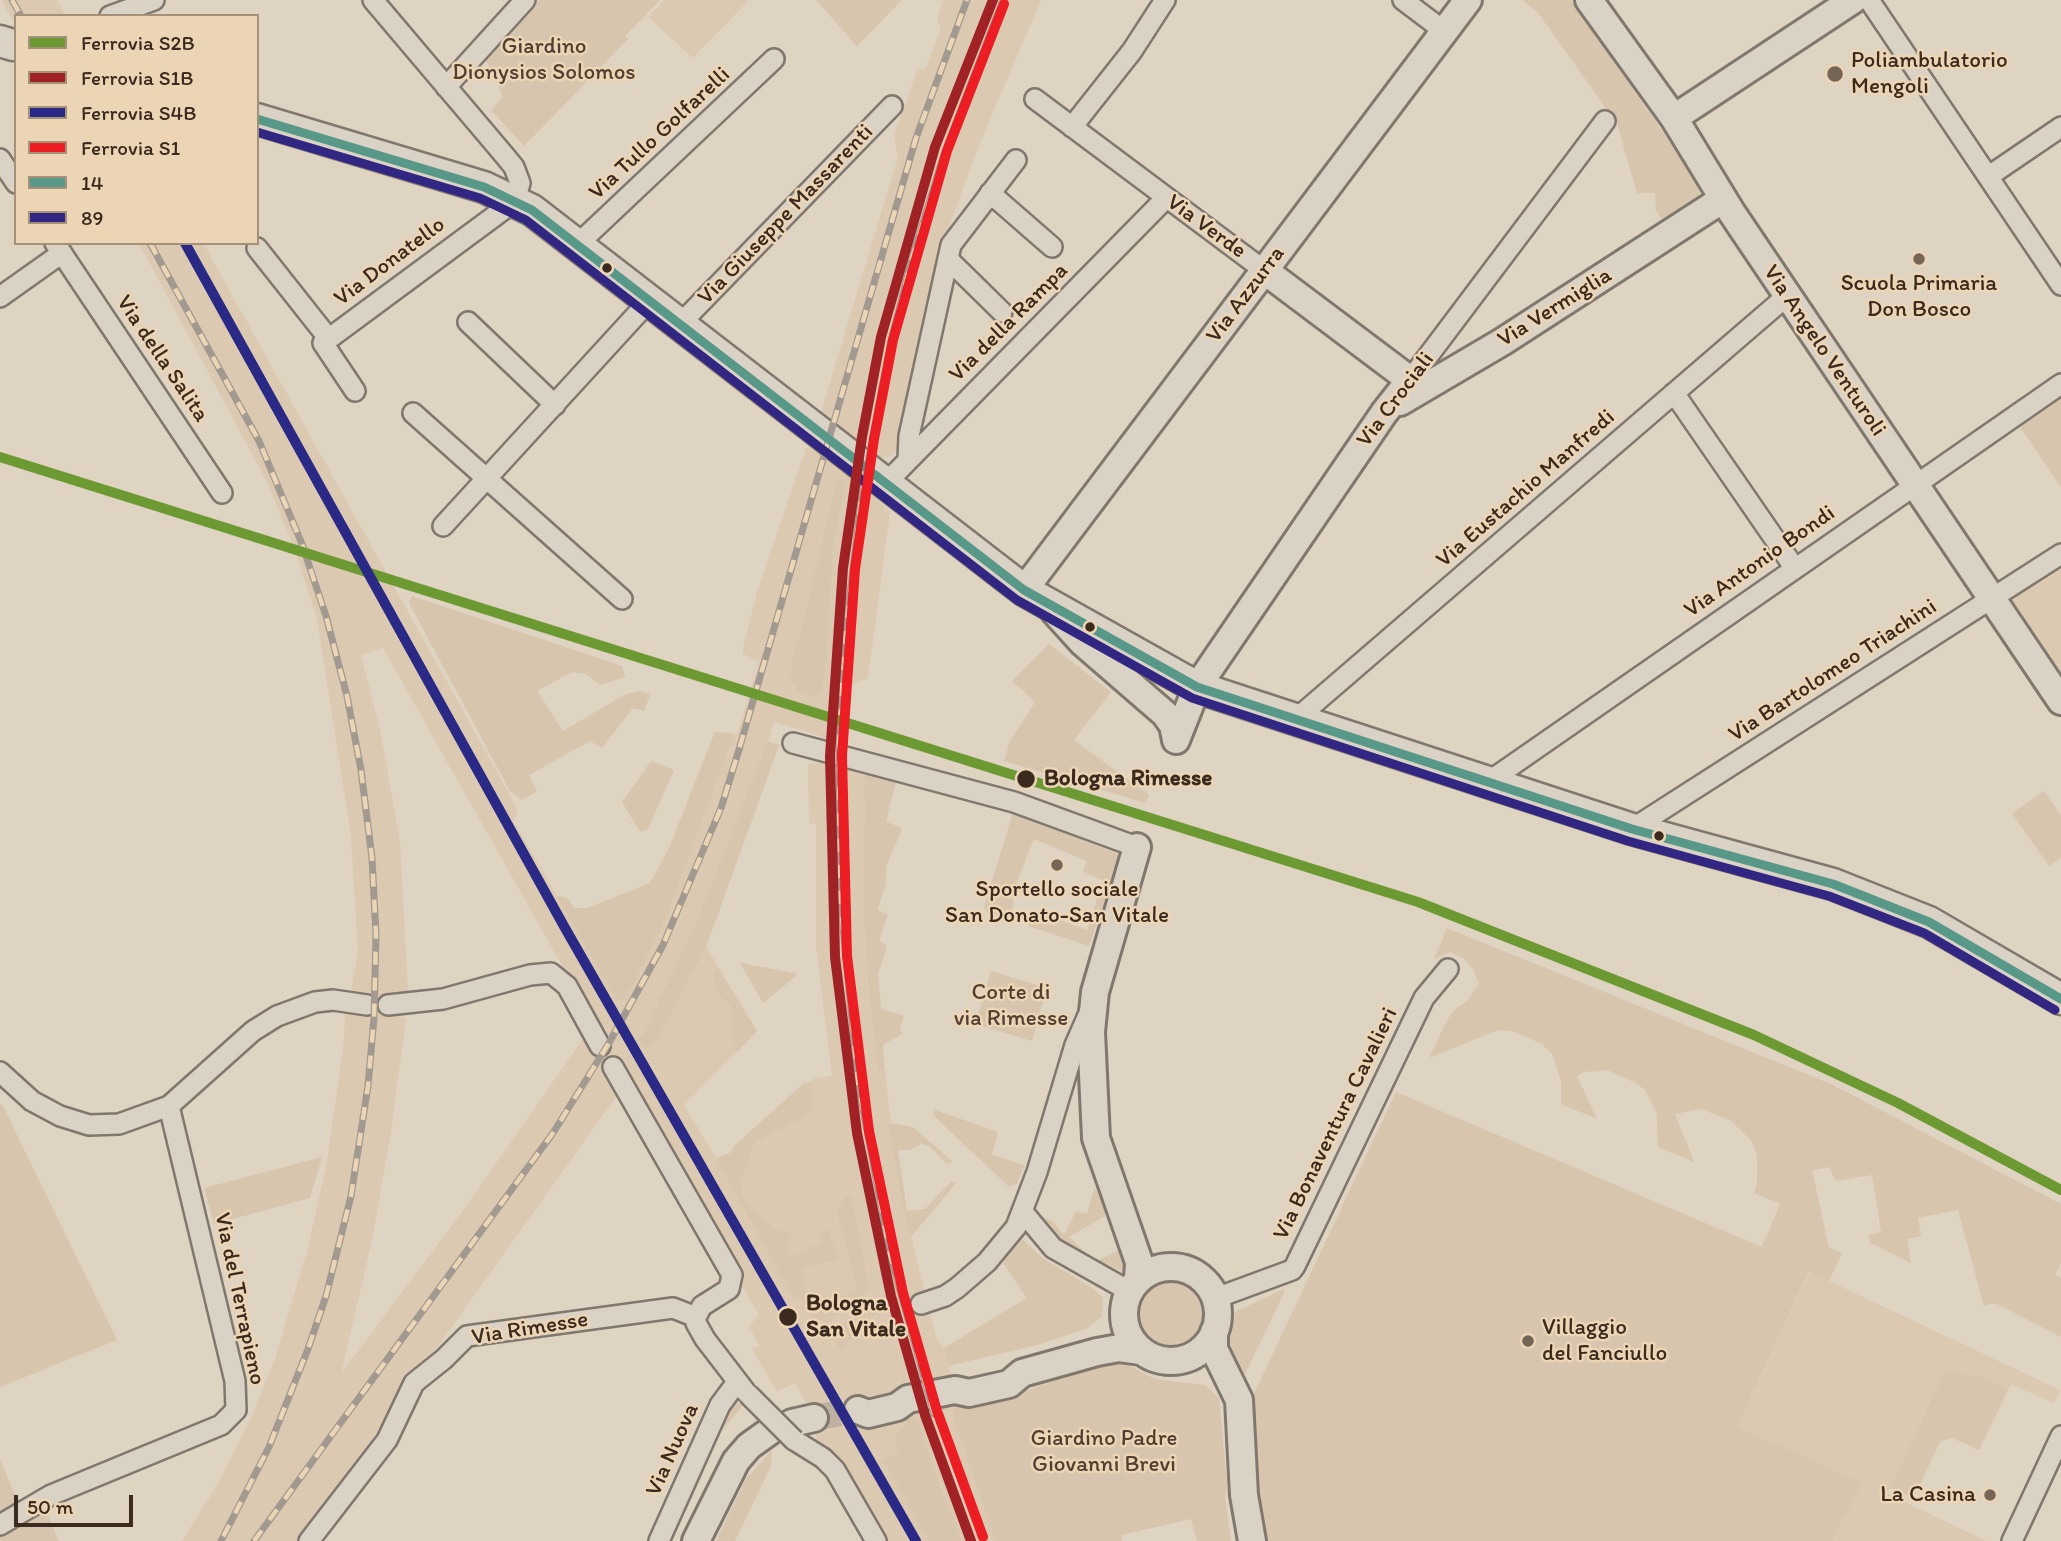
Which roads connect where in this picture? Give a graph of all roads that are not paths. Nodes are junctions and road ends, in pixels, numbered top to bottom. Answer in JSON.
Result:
{"nodes":[{"id":1,"x":154,"y":0,"type":"edge"},
{"id":2,"x":373,"y":0,"type":"edge"},
{"id":3,"x":525,"y":0,"type":"edge"},
{"id":4,"x":1165,"y":0,"type":"edge"},
{"id":5,"x":1403,"y":0,"type":"edge"},
{"id":6,"x":1468,"y":0,"type":"edge"},
{"id":7,"x":1589,"y":0,"type":"edge"},
{"id":8,"x":1853,"y":0,"type":"edge"},
{"id":9,"x":1869,"y":0,"type":"edge"},
{"id":10,"x":116,"y":14,"type":"edge"},
{"id":11,"x":1444,"y":31,"type":"junction"},
{"id":12,"x":774,"y":59,"type":"dead end"},
{"id":13,"x":446,"y":87,"type":"junction"},
{"id":14,"x":1035,"y":99,"type":"dead end"},
{"id":15,"x":892,"y":106,"type":"dead end"},
{"id":16,"x":1674,"y":118,"type":"junction"},
{"id":17,"x":259,"y":120,"type":"edge"},
{"id":18,"x":1605,"y":121,"type":"dead end"},
{"id":19,"x":1072,"y":127,"type":"junction"},
{"id":20,"x":2061,"y":127,"type":"edge"},
{"id":21,"x":0,"y":159,"type":"edge"},
{"id":22,"x":1016,"y":160,"type":"dead end"},
{"id":23,"x":1989,"y":176,"type":"junction"},
{"id":24,"x":14,"y":180,"type":"edge"},
{"id":25,"x":990,"y":193,"type":"junction"},
{"id":26,"x":1166,"y":198,"type":"junction"},
{"id":27,"x":1723,"y":199,"type":"junction"},
{"id":28,"x":515,"y":201,"type":"junction"},
{"id":29,"x":579,"y":243,"type":"junction"},
{"id":30,"x":1052,"y":247,"type":"dead end"},
{"id":31,"x":58,"y":248,"type":"edge"},
{"id":32,"x":257,"y":248,"type":"dead end"},
{"id":33,"x":948,"y":259,"type":"junction"},
{"id":34,"x":1265,"y":271,"type":"junction"},
{"id":35,"x":2061,"y":285,"type":"edge"},
{"id":36,"x":1788,"y":295,"type":"junction"},
{"id":37,"x":0,"y":297,"type":"edge"},
{"id":38,"x":650,"y":300,"type":"junction"},
{"id":39,"x":1002,"y":312,"type":"dead end"},
{"id":40,"x":468,"y":322,"type":"dead end"},
{"id":41,"x":681,"y":323,"type":"junction"},
{"id":42,"x":328,"y":338,"type":"junction"},
{"id":43,"x":1410,"y":380,"type":"junction"},
{"id":44,"x":2061,"y":384,"type":"edge"},
{"id":45,"x":355,"y":391,"type":"dead end"},
{"id":46,"x":1674,"y":393,"type":"junction"},
{"id":47,"x":555,"y":405,"type":"junction"},
{"id":48,"x":1384,"y":413,"type":"junction"},
{"id":49,"x":413,"y":414,"type":"dead end"},
{"id":50,"x":908,"y":460,"type":"junction"},
{"id":51,"x":486,"y":479,"type":"junction"},
{"id":52,"x":886,"y":483,"type":"junction"},
{"id":53,"x":1914,"y":486,"type":"junction"},
{"id":54,"x":222,"y":493,"type":"dead end"},
{"id":55,"x":443,"y":526,"type":"dead end"},
{"id":56,"x":2061,"y":554,"type":"edge"},
{"id":57,"x":1794,"y":566,"type":"junction"},
{"id":58,"x":1024,"y":590,"type":"junction"},
{"id":59,"x":1990,"y":599,"type":"junction"},
{"id":60,"x":622,"y":600,"type":"dead end"},
{"id":61,"x":1051,"y":607,"type":"junction"},
{"id":62,"x":1197,"y":687,"type":"junction"},
{"id":63,"x":2061,"y":701,"type":"edge"},
{"id":64,"x":1296,"y":719,"type":"junction"},
{"id":65,"x":793,"y":743,"type":"dead end"},
{"id":66,"x":1488,"y":782,"type":"junction"},
{"id":67,"x":1632,"y":829,"type":"junction"},
{"id":68,"x":1138,"y":847,"type":"joint"},
{"id":69,"x":1448,"y":969,"type":"dead end"},
{"id":70,"x":2061,"y":999,"type":"edge"},
{"id":71,"x":388,"y":1004,"type":"dead end"},
{"id":72,"x":367,"y":1005,"type":"dead end"},
{"id":73,"x":1092,"y":1006,"type":"junction"},
{"id":74,"x":600,"y":1046,"type":"dead end"},
{"id":75,"x":613,"y":1067,"type":"dead end"},
{"id":76,"x":0,"y":1072,"type":"edge"},
{"id":77,"x":1061,"y":1090,"type":"junction"},
{"id":78,"x":1092,"y":1095,"type":"junction"},
{"id":79,"x":170,"y":1106,"type":"junction"},
{"id":80,"x":1023,"y":1212,"type":"junction"},
{"id":81,"x":1126,"y":1222,"type":"junction"},
{"id":82,"x":1166,"y":1267,"type":"junction"},
{"id":83,"x":1130,"y":1295,"type":"junction"},
{"id":84,"x":1216,"y":1297,"type":"junction"},
{"id":85,"x":921,"y":1304,"type":"dead end"},
{"id":86,"x":696,"y":1317,"type":"junction"},
{"id":87,"x":1214,"y":1332,"type":"junction"},
{"id":88,"x":1141,"y":1352,"type":"junction"},
{"id":89,"x":1065,"y":1359,"type":"junction"},
{"id":90,"x":1183,"y":1360,"type":"junction"},
{"id":91,"x":1228,"y":1379,"type":"junction"},
{"id":92,"x":739,"y":1384,"type":"junction"},
{"id":93,"x":857,"y":1410,"type":"tunnel mouth"},
{"id":94,"x":793,"y":1428,"type":"junction"},
{"id":95,"x":2061,"y":1436,"type":"edge"},
{"id":96,"x":0,"y":1525,"type":"edge"},
{"id":97,"x":2013,"y":1540,"type":"edge"},
{"id":98,"x":309,"y":1541,"type":"edge"},
{"id":99,"x":659,"y":1541,"type":"edge"},
{"id":100,"x":696,"y":1541,"type":"edge"},
{"id":101,"x":876,"y":1541,"type":"edge"},
{"id":102,"x":1252,"y":1541,"type":"edge"}],
"edges":[{"from":1,"to":10,"type":"street"},
{"from":2,"to":13,"type":"street"},
{"from":3,"to":13,"type":"street"},
{"from":4,"to":19,"type":"street"},
{"from":5,"to":11,"type":"street"},
{"from":6,"to":11,"type":"main road","name":"Via Azzurra"},
{"from":7,"to":16,"type":"main road","name":"Via Angelo Venturoli"},
{"from":8,"to":16,"type":"main road"},
{"from":9,"to":23,"type":"street"},
{"from":11,"to":34,"type":"main road","name":"Via Azzurra"},
{"from":12,"to":29,"type":"street","name":"Via Tullo Golfarelli"},
{"from":13,"to":28,"type":"street"},
{"from":14,"to":19,"type":"street","name":"Via Verde"},
{"from":15,"to":41,"type":"street","name":"Via Giuseppe Massarenti"},
{"from":16,"to":27,"type":"main road","name":"Via Angelo Venturoli"},
{"from":17,"to":28,"type":"main road","name":"Via Giuseppe Massarenti"},
{"from":18,"to":43,"type":"street","name":"Via Crociali"},
{"from":19,"to":26,"type":"street","name":"Via Verde"},
{"from":20,"to":23,"type":"street"},
{"from":21,"to":24,"type":"street"},
{"from":22,"to":25,"type":"street"},
{"from":23,"to":35,"type":"street"},
{"from":25,"to":30,"type":"street"},
{"from":25,"to":33,"type":"street"},
{"from":26,"to":34,"type":"street","name":"Via Verde"},
{"from":26,"to":50,"type":"street","name":"Via della Rampa"},
{"from":27,"to":36,"type":"main road","name":"Via Angelo Venturoli"},
{"from":27,"to":48,"type":"main road","name":"Via Vermiglia"},
{"from":28,"to":29,"type":"main road","name":"Via Giuseppe Massarenti"},
{"from":28,"to":42,"type":"street","name":"Via Donatello"},
{"from":29,"to":38,"type":"main road","name":"Via Giuseppe Massarenti"},
{"from":31,"to":37,"type":"street","name":"Via della Salita"},
{"from":31,"to":54,"type":"street","name":"Via della Salita"},
{"from":32,"to":42,"type":"street","name":"Via Donatello"},
{"from":33,"to":39,"type":"street"},
{"from":33,"to":50,"type":"street"},
{"from":34,"to":43,"type":"main road","name":"Via Verde"},
{"from":34,"to":58,"type":"main road","name":"Via Azzurra"},
{"from":36,"to":46,"type":"street","name":"Via Eustachio Manfredi"},
{"from":36,"to":53,"type":"main road","name":"Via Angelo Venturoli"},
{"from":38,"to":41,"type":"main road","name":"Via Giuseppe Massarenti"},
{"from":38,"to":47,"type":"street"},
{"from":40,"to":47,"type":"street"},
{"from":41,"to":52,"type":"main road","name":"Via Giuseppe Massarenti"},
{"from":42,"to":45,"type":"street","name":"Via Donatello"},
{"from":43,"to":48,"type":"main road","name":"Via Crociali"},
{"from":44,"to":53,"type":"street","name":"Via Antonio Bondi"},
{"from":46,"to":57,"type":"street"},
{"from":46,"to":64,"type":"street","name":"Via Eustachio Manfredi"},
{"from":47,"to":51,"type":"street"},
{"from":48,"to":62,"type":"main road","name":"Via Crociali"},
{"from":49,"to":51,"type":"street"},
{"from":50,"to":52,"type":"street","name":"Via della Rampa"},
{"from":51,"to":55,"type":"street"},
{"from":51,"to":60,"type":"street"},
{"from":52,"to":58,"type":"main road","name":"Via Giuseppe Massarenti"},
{"from":53,"to":57,"type":"street","name":"Via Antonio Bondi"},
{"from":53,"to":59,"type":"main road","name":"Via Angelo Venturoli"},
{"from":56,"to":59,"type":"street","name":"Via Bartolomeo Triachini"},
{"from":57,"to":66,"type":"street","name":"Via Antonio Bondi"},
{"from":58,"to":61,"type":"main road","name":"Via Giuseppe Massarenti"},
{"from":59,"to":63,"type":"main road","name":"Via Angelo Venturoli"},
{"from":59,"to":67,"type":"street","name":"Via Bartolomeo Triachini"},
{"from":61,"to":62,"type":"main road","name":"Via Giuseppe Massarenti"},
{"from":61,"to":62,"type":"main road","name":"Via Giuseppe Massarenti"},
{"from":62,"to":64,"type":"main road","name":"Via Giuseppe Massarenti"},
{"from":64,"to":66,"type":"main road","name":"Via Giuseppe Massarenti"},
{"from":65,"to":68,"type":"street"},
{"from":66,"to":67,"type":"main road","name":"Via Giuseppe Massarenti"},
{"from":67,"to":70,"type":"main road","name":"Via Giuseppe Massarenti"},
{"from":68,"to":73,"type":"main road"},
{"from":69,"to":84,"type":"street","name":"Via Bonaventura Cavalieri"},
{"from":71,"to":74,"type":"street"},
{"from":72,"to":79,"type":"street"},
{"from":73,"to":77,"type":"street"},
{"from":73,"to":78,"type":"main road"},
{"from":75,"to":86,"type":"street"},
{"from":76,"to":79,"type":"street"},
{"from":77,"to":78,"type":"street"},
{"from":77,"to":80,"type":"street"},
{"from":78,"to":81,"type":"main road"},
{"from":79,"to":96,"type":"street","name":"Via del Terrapieno"},
{"from":80,"to":83,"type":"street"},
{"from":80,"to":85,"type":"street"},
{"from":81,"to":82,"type":"main road"},
{"from":81,"to":83,"type":"main road"},
{"from":82,"to":83,"type":"main road"},
{"from":82,"to":84,"type":"main road"},
{"from":83,"to":88,"type":"main road"},
{"from":83,"to":89,"type":"main road"},
{"from":84,"to":87,"type":"main road"},
{"from":86,"to":92,"type":"street"},
{"from":86,"to":98,"type":"street","name":"Via Rimesse"},
{"from":87,"to":90,"type":"main road"},
{"from":87,"to":91,"type":"main road"},
{"from":88,"to":89,"type":"main road"},
{"from":88,"to":90,"type":"main road"},
{"from":89,"to":93,"type":"main road"},
{"from":90,"to":91,"type":"main road"},
{"from":91,"to":102,"type":"main road"},
{"from":92,"to":94,"type":"street","bridge":true},
{"from":92,"to":99,"type":"street","name":"Via Nuova"},
{"from":94,"to":100,"type":"main road"},
{"from":94,"to":101,"type":"street"},
{"from":95,"to":97,"type":"street"}]}
